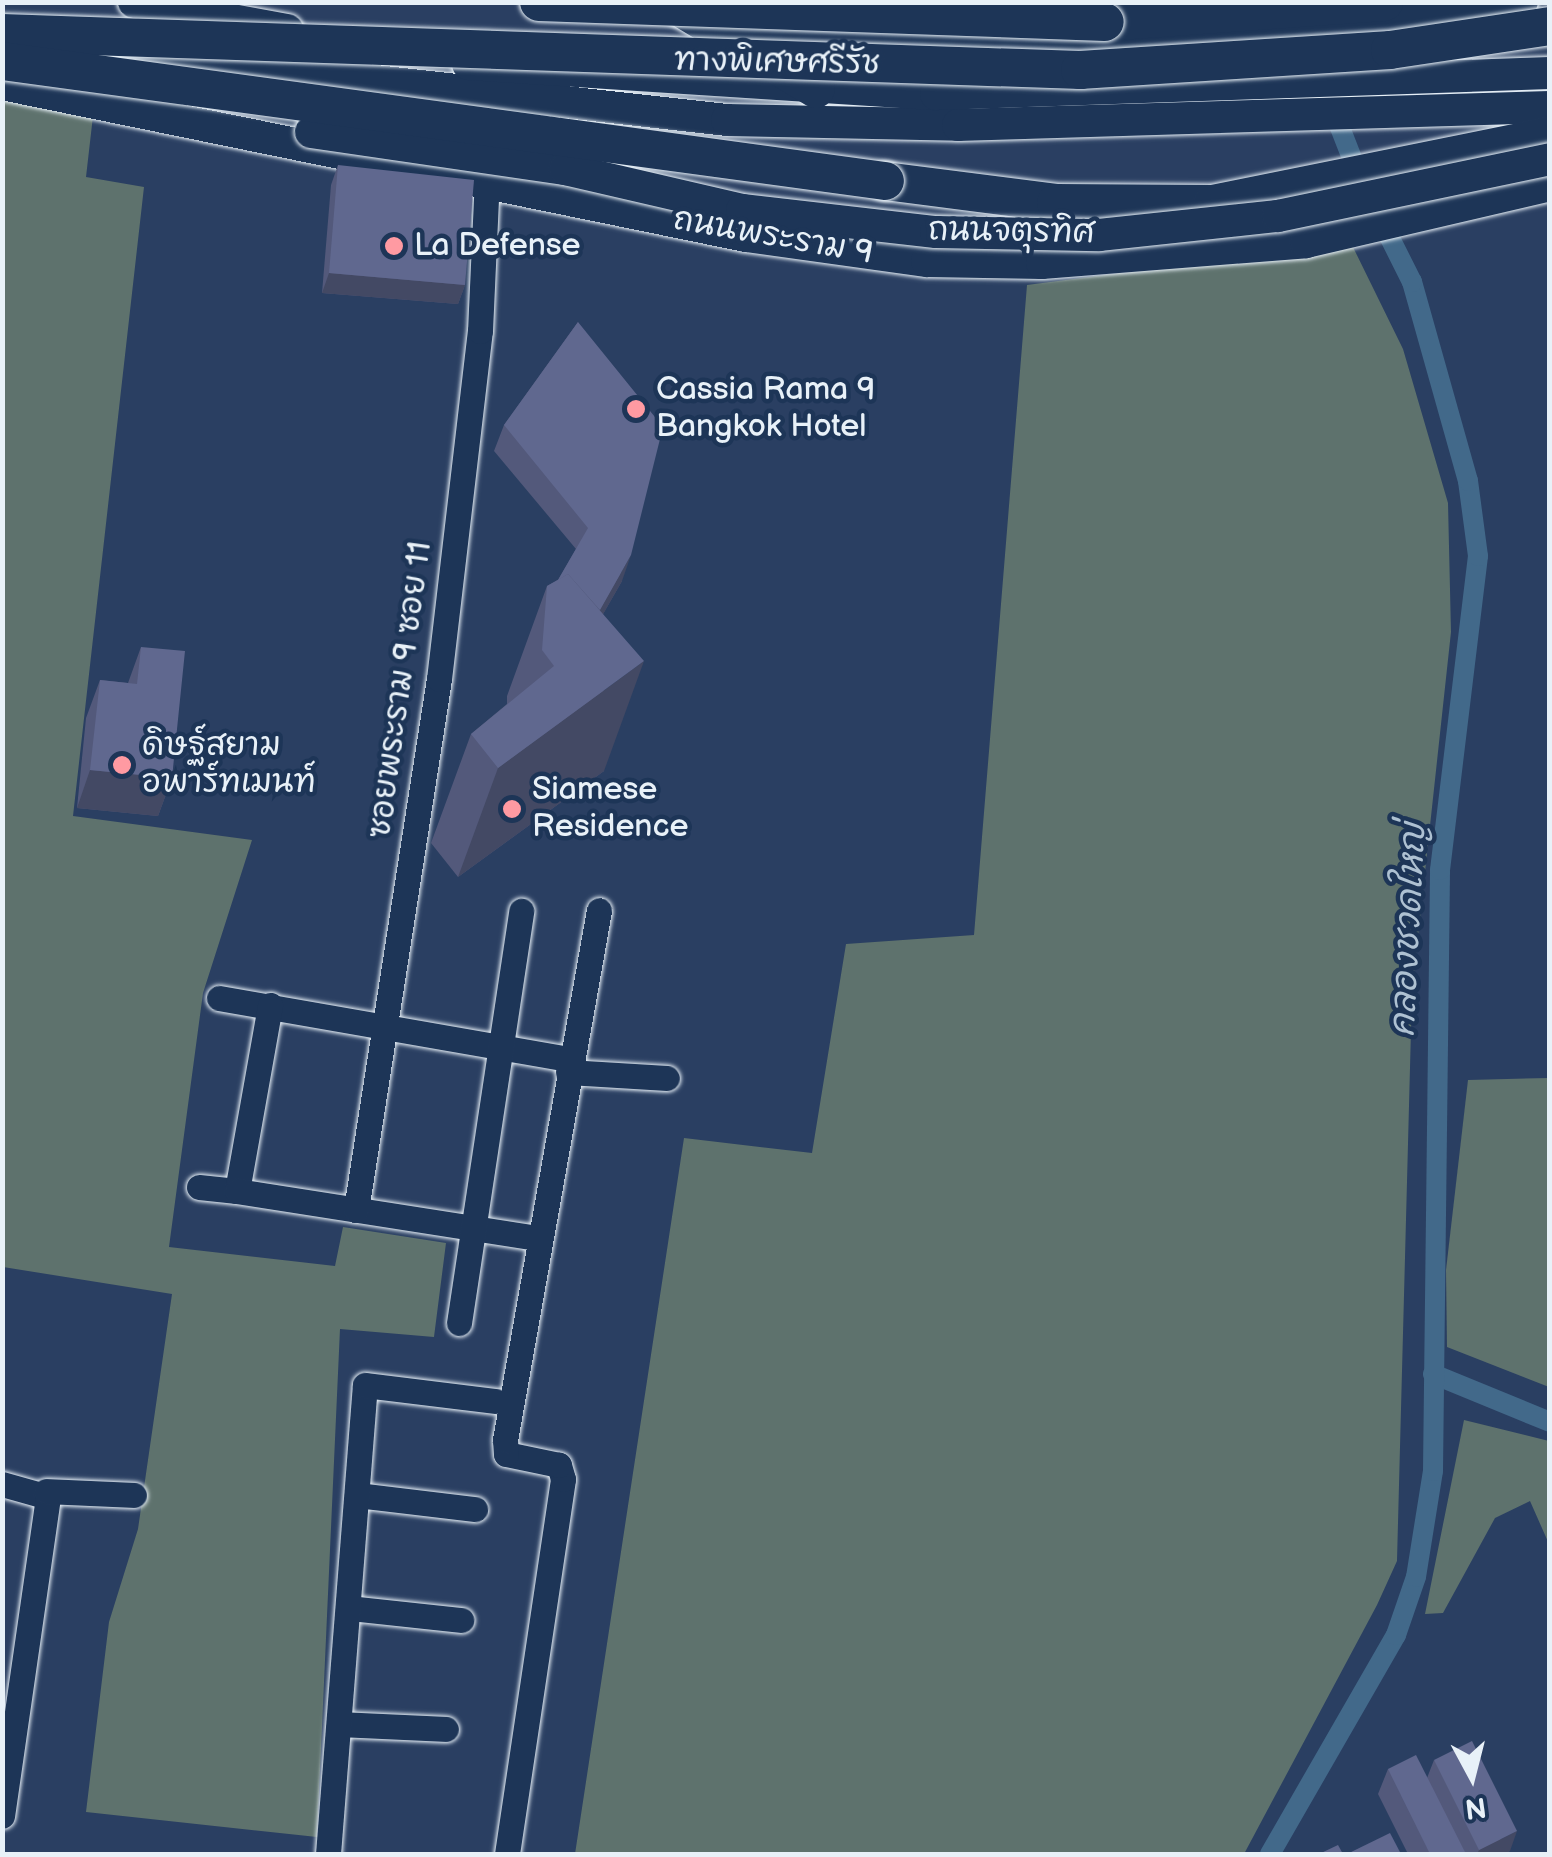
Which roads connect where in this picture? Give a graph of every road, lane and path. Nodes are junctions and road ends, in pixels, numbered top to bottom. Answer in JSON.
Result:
{"nodes":[{"id":1,"x":134,"y":2,"type":"edge"},
{"id":2,"x":539,"y":2,"type":"edge"},
{"id":3,"x":671,"y":2,"type":"edge"},
{"id":4,"x":762,"y":2,"type":"edge"},
{"id":5,"x":1384,"y":2,"type":"edge"},
{"id":6,"x":1522,"y":2,"type":"edge"},
{"id":7,"x":831,"y":16,"type":"edge"},
{"id":8,"x":1550,"y":26,"type":"edge"},
{"id":9,"x":2,"y":33,"type":"edge"},
{"id":10,"x":728,"y":37,"type":"junction"},
{"id":11,"x":358,"y":44,"type":"junction"},
{"id":12,"x":866,"y":44,"type":"junction"},
{"id":13,"x":2,"y":60,"type":"edge"},
{"id":14,"x":1547,"y":71,"type":"edge"},
{"id":15,"x":365,"y":79,"type":"junction"},
{"id":16,"x":12,"y":83,"type":"edge"},
{"id":17,"x":816,"y":90,"type":"junction"},
{"id":18,"x":522,"y":95,"type":"junction"},
{"id":19,"x":117,"y":102,"type":"junction"},
{"id":20,"x":1173,"y":103,"type":"junction"},
{"id":21,"x":1550,"y":107,"type":"edge"},
{"id":22,"x":1544,"y":143,"type":"edge"},
{"id":23,"x":487,"y":177,"type":"junction"},
{"id":24,"x":1550,"y":184,"type":"edge"},
{"id":25,"x":521,"y":910,"type":"dead end"},
{"id":26,"x":599,"y":910,"type":"dead end"},
{"id":27,"x":220,"y":998,"type":"dead end"},
{"id":28,"x":270,"y":1005,"type":"junction"},
{"id":29,"x":383,"y":1022,"type":"junction"},
{"id":30,"x":501,"y":1046,"type":"junction"},
{"id":31,"x":569,"y":1066,"type":"junction"},
{"id":32,"x":667,"y":1078,"type":"dead end"},
{"id":33,"x":199,"y":1187,"type":"dead end"},
{"id":34,"x":237,"y":1192,"type":"junction"},
{"id":35,"x":356,"y":1210,"type":"junction"},
{"id":36,"x":471,"y":1228,"type":"junction"},
{"id":37,"x":538,"y":1238,"type":"junction"},
{"id":38,"x":459,"y":1323,"type":"dead end"},
{"id":39,"x":496,"y":1401,"type":"dead end"},
{"id":40,"x":2,"y":1484,"type":"edge"},
{"id":41,"x":46,"y":1491,"type":"junction"},
{"id":42,"x":134,"y":1495,"type":"dead end"},
{"id":43,"x":357,"y":1495,"type":"junction"},
{"id":44,"x":475,"y":1509,"type":"dead end"},
{"id":45,"x":349,"y":1608,"type":"junction"},
{"id":46,"x":460,"y":1620,"type":"dead end"},
{"id":47,"x":340,"y":1724,"type":"junction"},
{"id":48,"x":446,"y":1729,"type":"dead end"},
{"id":49,"x":2,"y":1816,"type":"edge"},
{"id":50,"x":328,"y":1854,"type":"edge"},
{"id":51,"x":507,"y":1854,"type":"edge"}],
"edges":[{"from":1,"to":11,"type":"main road"},
{"from":2,"to":5,"type":"highway","name":"ทางพิเศษศรีรัช","bridge":true},
{"from":3,"to":10,"type":"highway"},
{"from":4,"to":7,"type":"main road"},
{"from":6,"to":12,"type":"main road"},
{"from":7,"to":12,"type":"main road"},
{"from":8,"to":9,"type":"highway","name":"ทางพิเศษศรีรัช","bridge":true},
{"from":9,"to":15,"type":"main road"},
{"from":10,"to":12,"type":"highway"},
{"from":10,"to":17,"type":"highway"},
{"from":11,"to":15,"type":"main road"},
{"from":11,"to":17,"type":"main road"},
{"from":13,"to":22,"type":"highway","bridge":true},
{"from":14,"to":20,"type":"main road"},
{"from":15,"to":18,"type":"main road"},
{"from":16,"to":19,"type":"main road","name":"ถนนพระราม 9"},
{"from":17,"to":20,"type":"main road"},
{"from":18,"to":20,"type":"main road"},
{"from":18,"to":23,"type":"main road"},
{"from":19,"to":22,"type":"main road","name":"ถนนจตุรทิศ","bridge":true},
{"from":19,"to":23,"type":"main road","name":"ถนนพระราม 9"},
{"from":20,"to":21,"type":"main road"},
{"from":23,"to":24,"type":"main road","name":"ถนนพระราม 9"},
{"from":23,"to":29,"type":"street","name":"ซอยพระราม 9 ซอย 11"},
{"from":25,"to":30,"type":"street"},
{"from":26,"to":31,"type":"street"},
{"from":27,"to":28,"type":"street"},
{"from":28,"to":29,"type":"street"},
{"from":28,"to":34,"type":"street"},
{"from":29,"to":30,"type":"street"},
{"from":29,"to":35,"type":"street","name":"ซอยพระราม 9 ซอย 11"},
{"from":30,"to":31,"type":"street"},
{"from":30,"to":36,"type":"street"},
{"from":31,"to":32,"type":"street"},
{"from":31,"to":37,"type":"street"},
{"from":33,"to":34,"type":"street"},
{"from":34,"to":35,"type":"street"},
{"from":35,"to":36,"type":"street"},
{"from":36,"to":37,"type":"street"},
{"from":36,"to":38,"type":"street"},
{"from":37,"to":51,"type":"street"},
{"from":39,"to":43,"type":"street"},
{"from":40,"to":41,"type":"street"},
{"from":41,"to":42,"type":"street"},
{"from":41,"to":49,"type":"street"},
{"from":43,"to":44,"type":"street"},
{"from":43,"to":45,"type":"street"},
{"from":45,"to":46,"type":"street"},
{"from":45,"to":47,"type":"street"},
{"from":47,"to":48,"type":"street"},
{"from":47,"to":50,"type":"street"}]}
